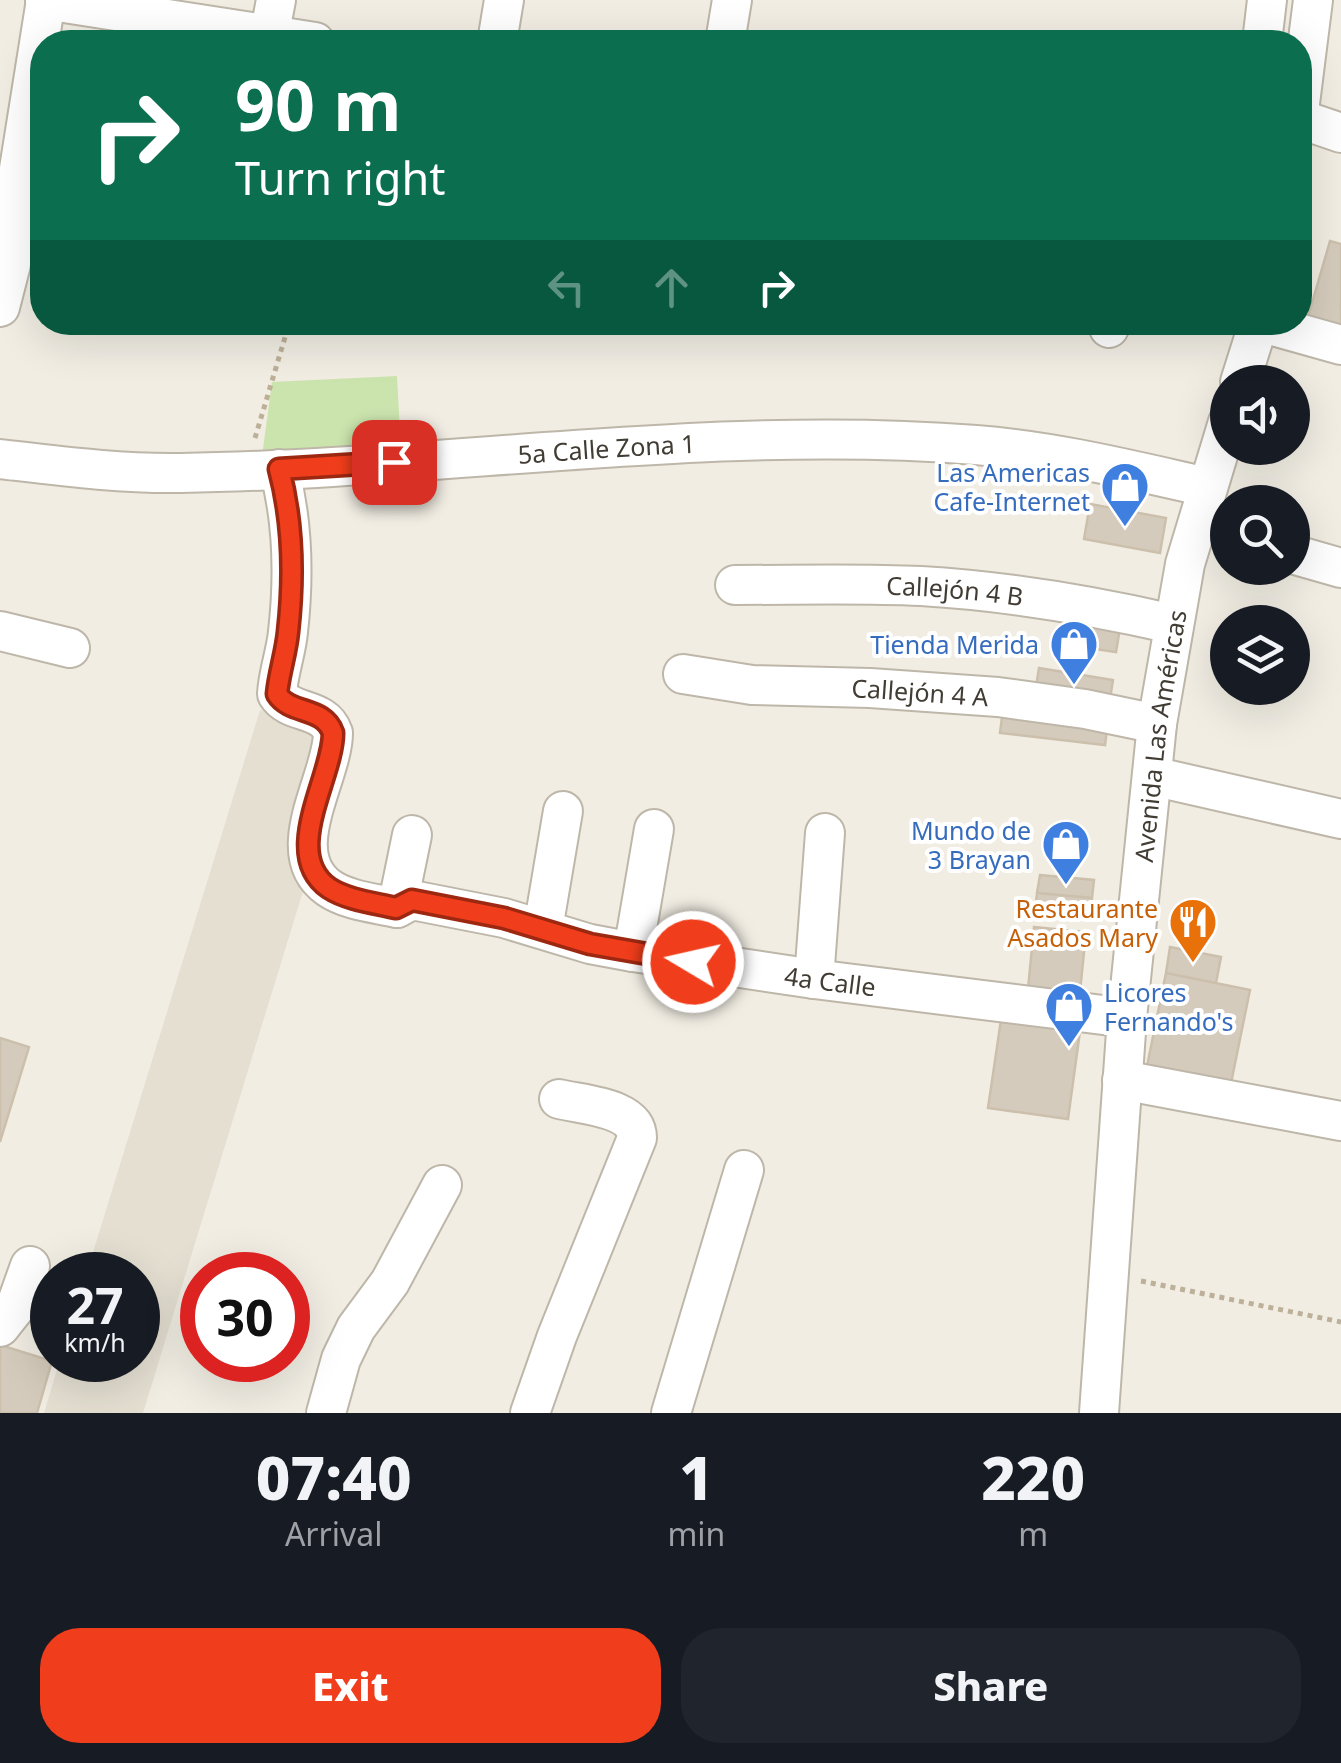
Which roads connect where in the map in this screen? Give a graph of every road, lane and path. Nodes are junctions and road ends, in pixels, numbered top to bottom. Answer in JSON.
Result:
{"nodes":[{"id":1,"x":45,"y":0,"type":"edge"},
{"id":2,"x":504,"y":0,"type":"edge"},
{"id":3,"x":732,"y":0,"type":"edge"},
{"id":4,"x":1267,"y":0,"type":"edge"},
{"id":5,"x":1313,"y":0,"type":"edge"},
{"id":6,"x":271,"y":26,"type":"edge"},
{"id":7,"x":40,"y":30,"type":"edge"},
{"id":8,"x":499,"y":30,"type":"edge"},
{"id":9,"x":727,"y":30,"type":"edge"},
{"id":10,"x":1263,"y":30,"type":"edge"},
{"id":11,"x":1309,"y":30,"type":"edge"},
{"id":12,"x":30,"y":97,"type":"edge"},
{"id":13,"x":1312,"y":123,"type":"edge"},
{"id":14,"x":1341,"y":132,"type":"edge"},
{"id":15,"x":0,"y":307,"type":"edge"},
{"id":16,"x":286,"y":335,"type":"edge"},
{"id":17,"x":1255,"y":335,"type":"edge"},
{"id":18,"x":1305,"y":335,"type":"edge"},
{"id":19,"x":1341,"y":345,"type":"edge"},
{"id":20,"x":1245,"y":365,"type":"edge"},
{"id":21,"x":0,"y":459,"type":"edge"},
{"id":22,"x":1214,"y":465,"type":"edge"},
{"id":23,"x":263,"y":470,"type":"junction"},
{"id":24,"x":1207,"y":487,"type":"junction"},
{"id":25,"x":1210,"y":519,"type":"edge"},
{"id":26,"x":1210,"y":532,"type":"edge"},
{"id":27,"x":1310,"y":559,"type":"edge"},
{"id":28,"x":1341,"y":568,"type":"edge"},
{"id":29,"x":736,"y":585,"type":"dead end"},
{"id":30,"x":1173,"y":624,"type":"junction"},
{"id":31,"x":0,"y":631,"type":"edge"},
{"id":32,"x":70,"y":648,"type":"dead end"},
{"id":33,"x":682,"y":674,"type":"dead end"},
{"id":34,"x":1158,"y":724,"type":"junction"},
{"id":35,"x":1152,"y":776,"type":"junction"},
{"id":36,"x":562,"y":811,"type":"dead end"},
{"id":37,"x":1341,"y":819,"type":"edge"},
{"id":38,"x":654,"y":829,"type":"dead end"},
{"id":39,"x":824,"y":833,"type":"dead end"},
{"id":40,"x":412,"y":836,"type":"dead end"},
{"id":41,"x":396,"y":908,"type":"junction"},
{"id":42,"x":543,"y":929,"type":"junction"},
{"id":43,"x":633,"y":952,"type":"junction"},
{"id":44,"x":814,"y":979,"type":"junction"},
{"id":45,"x":1127,"y":1018,"type":"junction"},
{"id":46,"x":1122,"y":1080,"type":"junction"},
{"id":47,"x":558,"y":1099,"type":"dead end"},
{"id":48,"x":1341,"y":1121,"type":"edge"},
{"id":49,"x":744,"y":1170,"type":"dead end"},
{"id":50,"x":442,"y":1185,"type":"dead end"},
{"id":51,"x":30,"y":1266,"type":"dead end"},
{"id":52,"x":1109,"y":1275,"type":"junction"},
{"id":53,"x":1341,"y":1322,"type":"edge"},
{"id":54,"x":0,"y":1327,"type":"edge"},
{"id":55,"x":326,"y":1413,"type":"edge"},
{"id":56,"x":530,"y":1413,"type":"edge"},
{"id":57,"x":671,"y":1413,"type":"edge"},
{"id":58,"x":1099,"y":1413,"type":"edge"}],
"edges":[{"from":1,"to":6,"type":"street"},
{"from":1,"to":7,"type":"street"},
{"from":2,"to":8,"type":"street"},
{"from":3,"to":9,"type":"street"},
{"from":4,"to":10,"type":"street"},
{"from":5,"to":11,"type":"street"},
{"from":12,"to":15,"type":"street"},
{"from":13,"to":14,"type":"street"},
{"from":16,"to":23,"type":"path"},
{"from":17,"to":20,"type":"street"},
{"from":18,"to":19,"type":"street"},
{"from":21,"to":23,"type":"street","name":"5a Calle Zona 1"},
{"from":22,"to":24,"type":"street","name":"Avenida Las Américas"},
{"from":23,"to":24,"type":"street","name":"5a Calle Zona 1"},
{"from":23,"to":41,"type":"street","name":"4a Calle"},
{"from":24,"to":25,"type":"street","name":"Avenida Las Américas"},
{"from":26,"to":30,"type":"street","name":"Avenida Las Américas"},
{"from":27,"to":28,"type":"street"},
{"from":29,"to":30,"type":"street","name":"Callejón 4 B"},
{"from":30,"to":34,"type":"street","name":"Avenida Las Américas"},
{"from":31,"to":32,"type":"street"},
{"from":33,"to":34,"type":"street","name":"Callejón 4 A"},
{"from":34,"to":35,"type":"street","name":"Avenida Las Américas"},
{"from":35,"to":37,"type":"street"},
{"from":35,"to":45,"type":"street","name":"Avenida Las Américas"},
{"from":36,"to":42,"type":"street"},
{"from":38,"to":43,"type":"street"},
{"from":39,"to":44,"type":"street"},
{"from":40,"to":41,"type":"street"},
{"from":41,"to":42,"type":"street","name":"4a Calle"},
{"from":42,"to":43,"type":"street","name":"4a Calle"},
{"from":43,"to":44,"type":"street","name":"4a Calle"},
{"from":44,"to":45,"type":"street","name":"4a Calle"},
{"from":45,"to":46,"type":"street","name":"Avenida Las Américas"},
{"from":46,"to":48,"type":"street"},
{"from":46,"to":52,"type":"street","name":"Avenida Las Américas"},
{"from":47,"to":56,"type":"street"},
{"from":49,"to":57,"type":"street"},
{"from":50,"to":55,"type":"street"},
{"from":51,"to":54,"type":"street"},
{"from":52,"to":53,"type":"path"},
{"from":52,"to":58,"type":"street","name":"Avenida Las Américas"}]}
